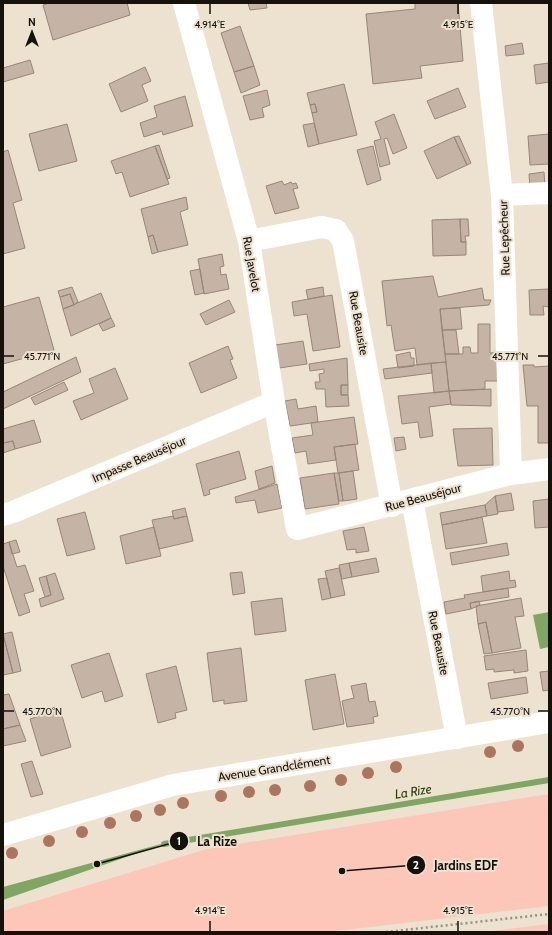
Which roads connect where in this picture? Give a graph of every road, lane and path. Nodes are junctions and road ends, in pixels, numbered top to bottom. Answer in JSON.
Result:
{"nodes":[{"id":1,"x":184,"y":3,"type":"edge"},
{"id":2,"x":481,"y":3,"type":"edge"},
{"id":3,"x":549,"y":193,"type":"edge"},
{"id":4,"x":502,"y":195,"type":"junction"},
{"id":5,"x":249,"y":241,"type":"junction"},
{"id":6,"x":274,"y":402,"type":"junction"},
{"id":7,"x":549,"y":469,"type":"edge"},
{"id":8,"x":511,"y":474,"type":"junction"},
{"id":9,"x":402,"y":503,"type":"junction"},
{"id":10,"x":3,"y":514,"type":"edge"},
{"id":11,"x":297,"y":529,"type":"joint"},
{"id":12,"x":549,"y":722,"type":"edge"},
{"id":13,"x":457,"y":738,"type":"junction"},
{"id":14,"x":3,"y":835,"type":"edge"},
{"id":15,"x":549,"y":914,"type":"edge"},
{"id":16,"x":386,"y":932,"type":"edge"}],
"edges":[{"from":1,"to":5,"type":"street","name":"Rue Javelot"},
{"from":2,"to":4,"type":"street","name":"Rue Lepêcheur"},
{"from":3,"to":4,"type":"street"},
{"from":4,"to":8,"type":"street","name":"Rue Lepêcheur"},
{"from":5,"to":6,"type":"street","name":"Rue Javelot"},
{"from":5,"to":9,"type":"street","name":"Rue Beausite"},
{"from":6,"to":10,"type":"street","name":"Impasse Beauséjour"},
{"from":6,"to":11,"type":"street","name":"Rue Javelot"},
{"from":7,"to":8,"type":"street","name":"Rue Beauséjour"},
{"from":8,"to":9,"type":"street","name":"Rue Beauséjour"},
{"from":9,"to":11,"type":"street","name":"Rue Beauséjour"},
{"from":9,"to":13,"type":"street","name":"Rue Beausite"},
{"from":12,"to":13,"type":"street","name":"Avenue Grandclément"},
{"from":13,"to":14,"type":"street","name":"Avenue Grandclément"},
{"from":15,"to":16,"type":"path"}]}
